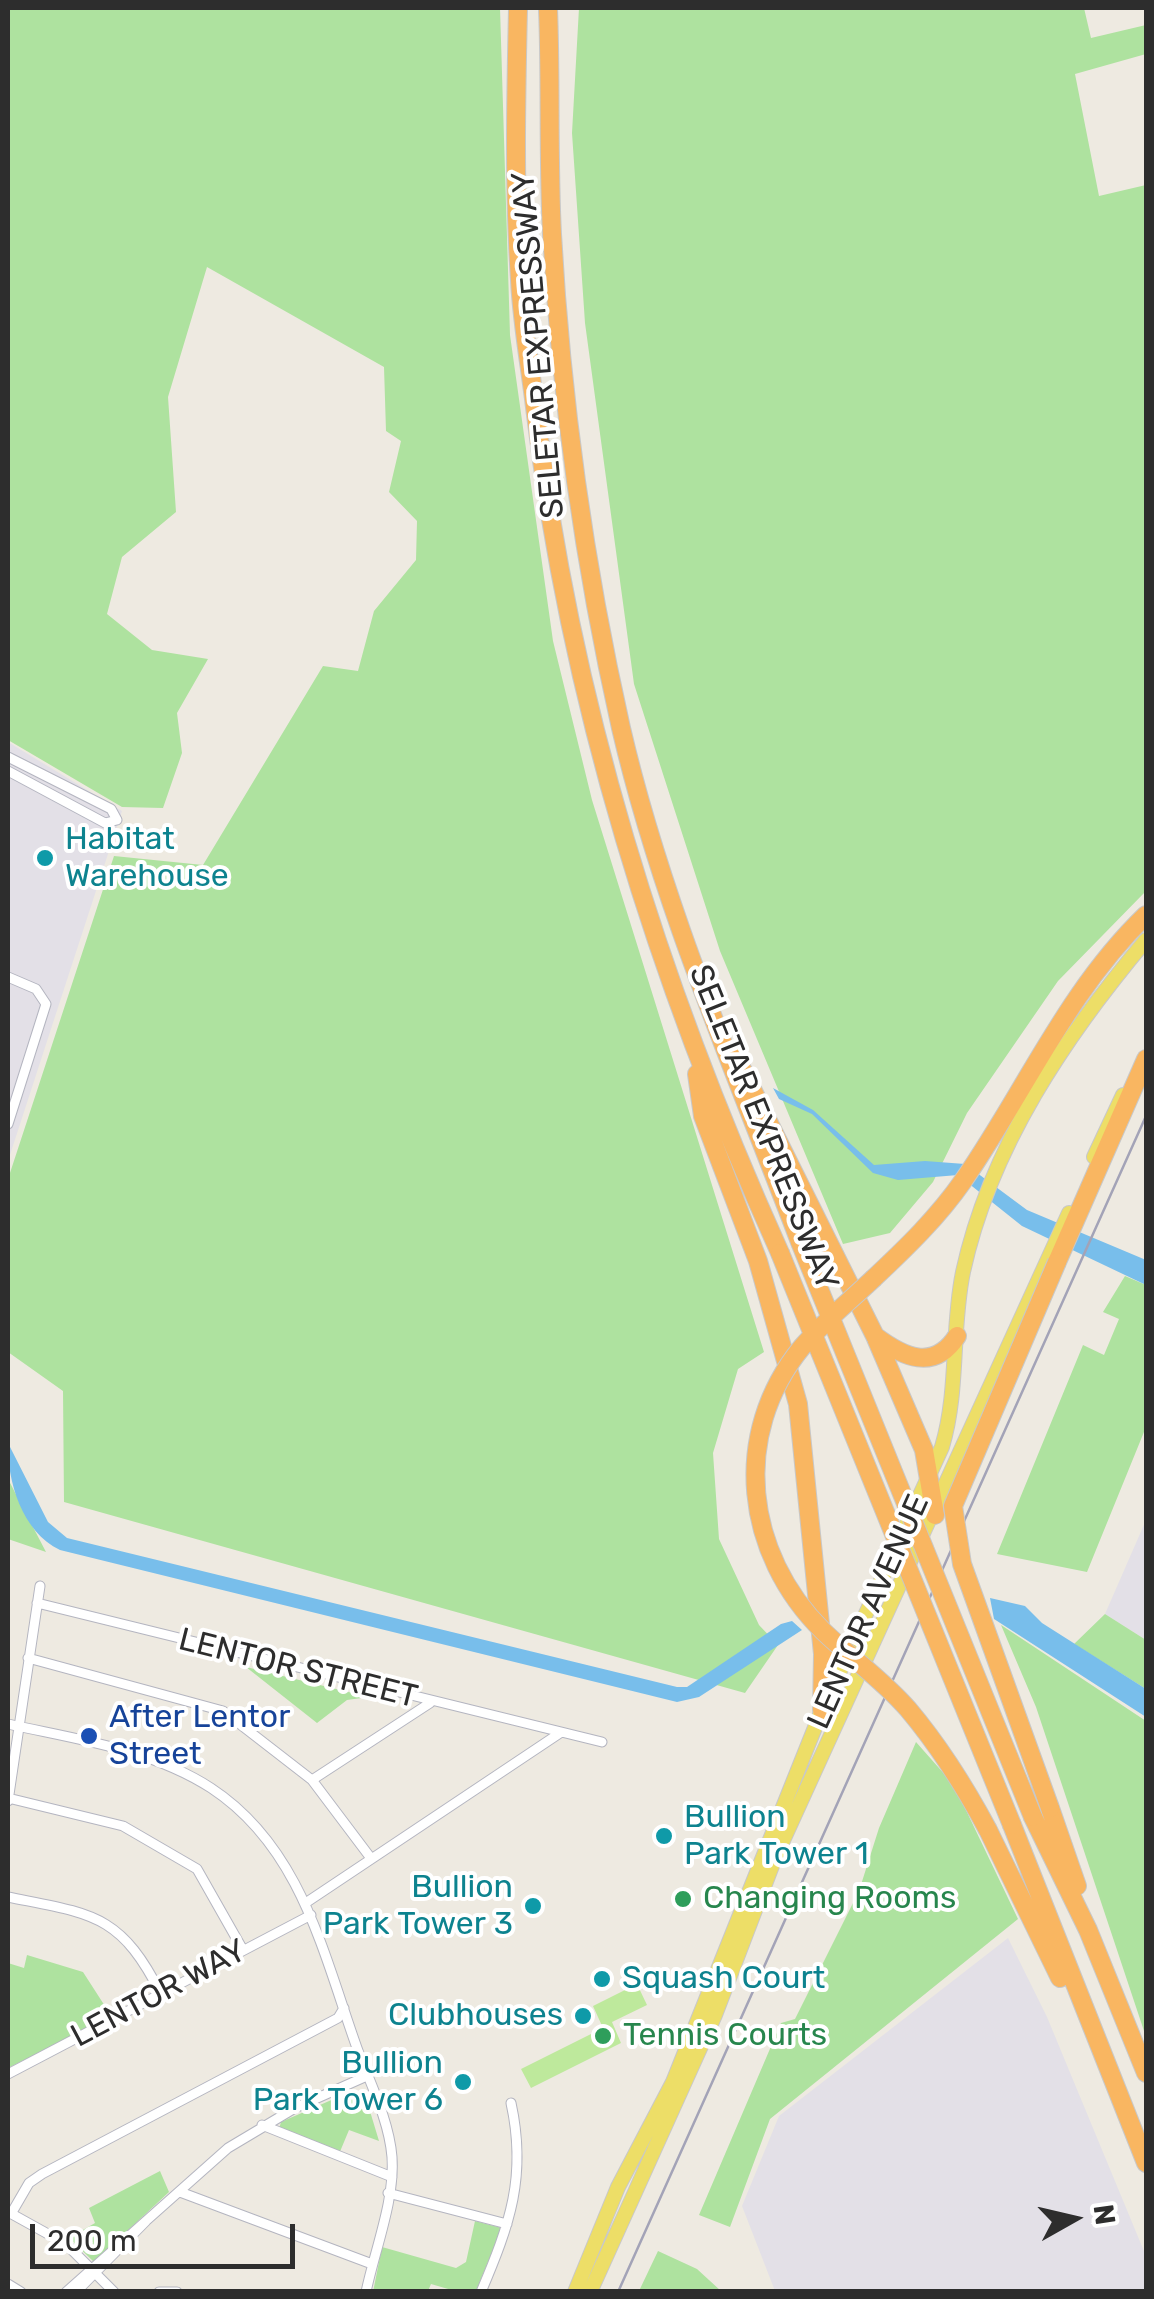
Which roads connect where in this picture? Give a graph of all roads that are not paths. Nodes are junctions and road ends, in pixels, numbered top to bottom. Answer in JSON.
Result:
{"nodes":[{"id":1,"x":518,"y":8,"type":"edge"},
{"id":2,"x":552,"y":8,"type":"edge"},
{"id":3,"x":8,"y":757,"type":"edge"},
{"id":4,"x":8,"y":772,"type":"edge"},
{"id":5,"x":1146,"y":915,"type":"edge"},
{"id":6,"x":1146,"y":940,"type":"edge"},
{"id":7,"x":8,"y":976,"type":"edge"},
{"id":8,"x":720,"y":1041,"type":"junction"},
{"id":9,"x":1146,"y":1058,"type":"edge"},
{"id":10,"x":698,"y":1065,"type":"junction"},
{"id":11,"x":8,"y":1124,"type":"edge"},
{"id":12,"x":1072,"y":1217,"type":"junction"},
{"id":13,"x":875,"y":1336,"type":"junction"},
{"id":14,"x":957,"y":1336,"type":"junction"},
{"id":15,"x":930,"y":1478,"type":"junction"},
{"id":16,"x":935,"y":1515,"type":"junction"},
{"id":17,"x":40,"y":1586,"type":"dead end"},
{"id":18,"x":36,"y":1604,"type":"junction"},
{"id":19,"x":855,"y":1644,"type":"junction"},
{"id":20,"x":872,"y":1654,"type":"junction"},
{"id":21,"x":28,"y":1658,"type":"junction"},
{"id":22,"x":430,"y":1702,"type":"junction"},
{"id":23,"x":822,"y":1710,"type":"junction"},
{"id":24,"x":12,"y":1725,"type":"edge"},
{"id":25,"x":560,"y":1733,"type":"junction"},
{"id":26,"x":602,"y":1742,"type":"dead end"},
{"id":27,"x":312,"y":1780,"type":"junction"},
{"id":28,"x":8,"y":1801,"type":"edge"},
{"id":29,"x":1042,"y":1813,"type":"junction"},
{"id":30,"x":370,"y":1857,"type":"junction"},
{"id":31,"x":8,"y":1896,"type":"edge"},
{"id":32,"x":307,"y":1902,"type":"junction"},
{"id":33,"x":312,"y":1915,"type":"junction"},
{"id":34,"x":243,"y":1950,"type":"junction"},
{"id":35,"x":162,"y":1994,"type":"junction"},
{"id":36,"x":1081,"y":2001,"type":"junction"},
{"id":37,"x":343,"y":2015,"type":"junction"},
{"id":38,"x":1146,"y":2073,"type":"edge"},
{"id":39,"x":8,"y":2074,"type":"edge"},
{"id":40,"x":368,"y":2076,"type":"junction"},
{"id":41,"x":512,"y":2102,"type":"dead end"},
{"id":42,"x":262,"y":2125,"type":"junction"},
{"id":43,"x":1146,"y":2162,"type":"edge"},
{"id":44,"x":392,"y":2178,"type":"junction"},
{"id":45,"x":180,"y":2192,"type":"junction"},
{"id":46,"x":388,"y":2192,"type":"junction"},
{"id":47,"x":10,"y":2213,"type":"edge"},
{"id":48,"x":507,"y":2224,"type":"junction"},
{"id":49,"x":372,"y":2264,"type":"junction"},
{"id":50,"x":95,"y":2272,"type":"junction"},
{"id":51,"x":8,"y":2284,"type":"edge"},
{"id":52,"x":21,"y":2292,"type":"edge"},
{"id":53,"x":66,"y":2292,"type":"edge"},
{"id":54,"x":76,"y":2292,"type":"edge"},
{"id":55,"x":114,"y":2292,"type":"edge"},
{"id":56,"x":159,"y":2292,"type":"edge"},
{"id":57,"x":177,"y":2292,"type":"edge"},
{"id":58,"x":366,"y":2292,"type":"edge"},
{"id":59,"x":482,"y":2292,"type":"edge"},
{"id":60,"x":575,"y":2292,"type":"edge"},
{"id":61,"x":590,"y":2292,"type":"edge"}],
"edges":[{"from":1,"to":10,"type":"highway","name":"SELETAR EXPRESSWAY"},
{"from":2,"to":8,"type":"highway","name":"SELETAR EXPRESSWAY"},
{"from":3,"to":4,"type":"street"},
{"from":5,"to":36,"type":"highway","bridge":true},
{"from":6,"to":14,"type":"main road","name":"LENTOR AVENUE"},
{"from":7,"to":11,"type":"street"},
{"from":8,"to":13,"type":"highway"},
{"from":8,"to":29,"type":"highway","name":"SELETAR EXPRESSWAY","bridge":true},
{"from":9,"to":12,"type":"highway"},
{"from":10,"to":23,"type":"highway"},
{"from":10,"to":36,"type":"highway","name":"SELETAR EXPRESSWAY","bridge":true},
{"from":12,"to":16,"type":"main road","name":"LENTOR AVENUE"},
{"from":12,"to":29,"type":"highway","bridge":true},
{"from":13,"to":14,"type":"highway"},
{"from":13,"to":15,"type":"highway"},
{"from":14,"to":15,"type":"main road","name":"LENTOR AVENUE"},
{"from":15,"to":16,"type":"highway"},
{"from":15,"to":19,"type":"main road","name":"LENTOR AVENUE"},
{"from":16,"to":20,"type":"main road","name":"LENTOR AVENUE"},
{"from":17,"to":18,"type":"street"},
{"from":18,"to":21,"type":"street"},
{"from":18,"to":22,"type":"street","name":"LENTOR STREET"},
{"from":19,"to":20,"type":"main road"},
{"from":19,"to":23,"type":"main road","name":"LENTOR AVENUE"},
{"from":20,"to":61,"type":"main road","name":"LENTOR AVENUE"},
{"from":21,"to":24,"type":"street"},
{"from":21,"to":27,"type":"street"},
{"from":22,"to":25,"type":"street","name":"LENTOR STREET"},
{"from":22,"to":27,"type":"street"},
{"from":23,"to":60,"type":"main road","name":"LENTOR AVENUE"},
{"from":24,"to":28,"type":"street"},
{"from":24,"to":32,"type":"street"},
{"from":25,"to":26,"type":"street","name":"LENTOR STREET"},
{"from":25,"to":30,"type":"street"},
{"from":27,"to":30,"type":"street"},
{"from":28,"to":34,"type":"street"},
{"from":29,"to":38,"type":"highway","name":"SELETAR EXPRESSWAY"},
{"from":30,"to":32,"type":"street"},
{"from":31,"to":35,"type":"street"},
{"from":32,"to":33,"type":"street"},
{"from":33,"to":34,"type":"street","name":"LENTOR WAY"},
{"from":33,"to":37,"type":"street"},
{"from":34,"to":35,"type":"street","name":"LENTOR WAY"},
{"from":35,"to":39,"type":"street","name":"LENTOR WAY"},
{"from":36,"to":43,"type":"highway","name":"SELETAR EXPRESSWAY"},
{"from":37,"to":40,"type":"street"},
{"from":37,"to":47,"type":"street"},
{"from":40,"to":42,"type":"street"},
{"from":40,"to":44,"type":"street"},
{"from":41,"to":48,"type":"street"},
{"from":42,"to":44,"type":"street"},
{"from":42,"to":45,"type":"street"},
{"from":44,"to":46,"type":"street"},
{"from":45,"to":49,"type":"street"},
{"from":45,"to":50,"type":"street"},
{"from":46,"to":48,"type":"street"},
{"from":46,"to":49,"type":"street"},
{"from":47,"to":50,"type":"street"},
{"from":48,"to":59,"type":"street"},
{"from":49,"to":58,"type":"street"},
{"from":50,"to":53,"type":"street"},
{"from":50,"to":54,"type":"street"},
{"from":50,"to":55,"type":"street"},
{"from":51,"to":52,"type":"street"},
{"from":56,"to":57,"type":"street"}]}
